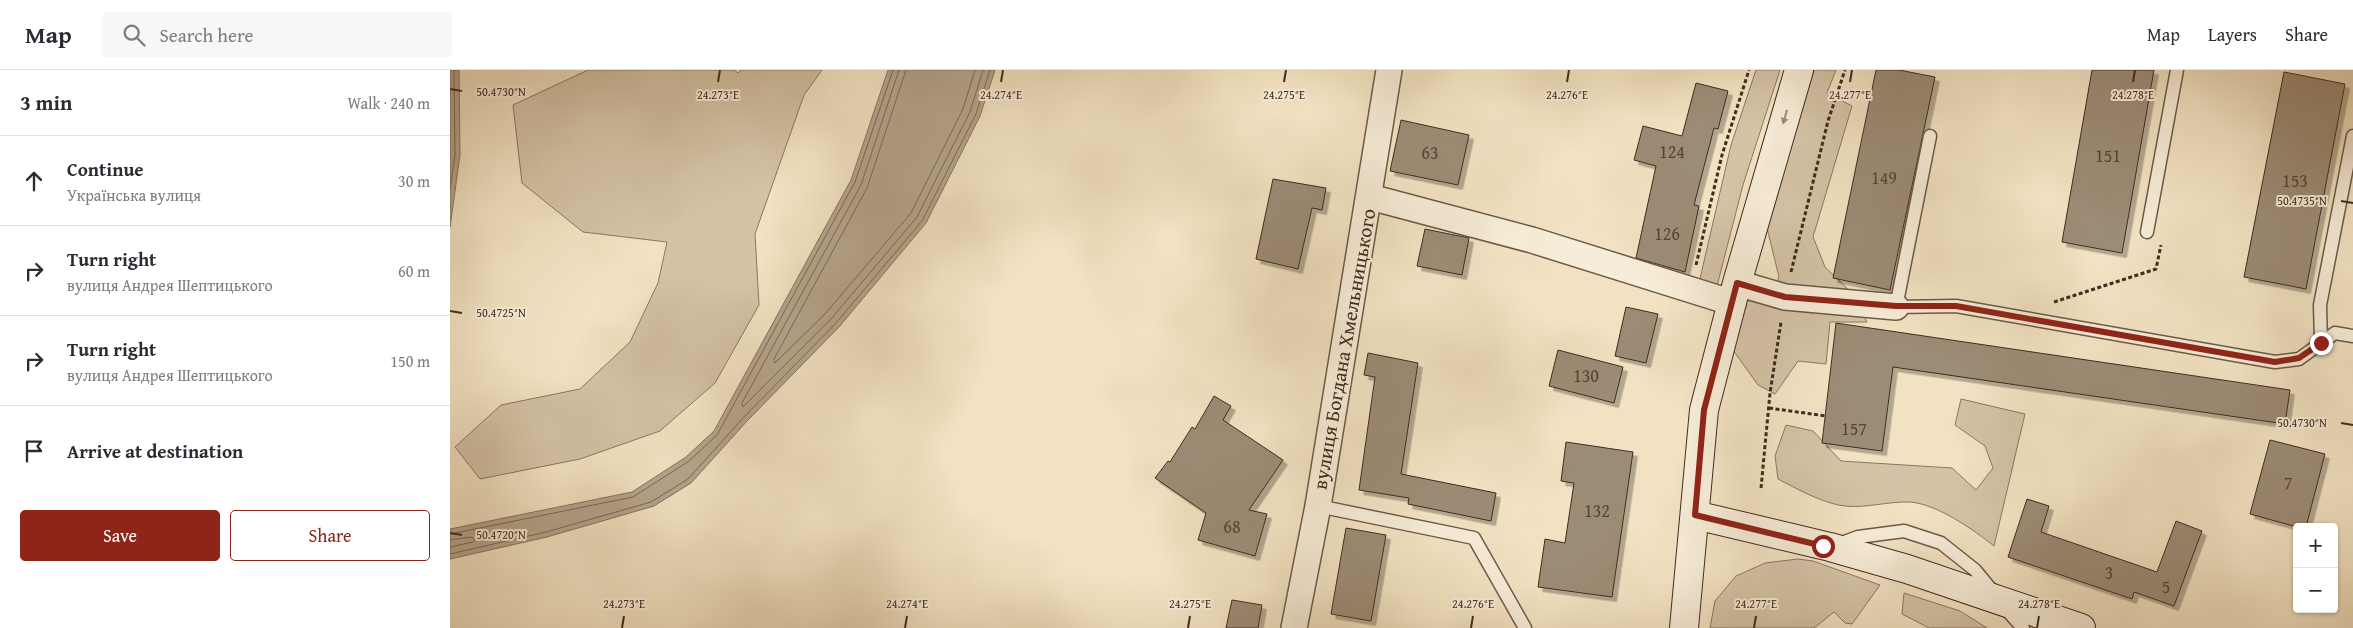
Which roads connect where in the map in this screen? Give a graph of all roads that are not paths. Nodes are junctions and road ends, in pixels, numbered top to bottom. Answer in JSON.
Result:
{"nodes":[{"id":1,"x":1389,"y":70,"type":"edge"},
{"id":2,"x":1799,"y":70,"type":"edge"},
{"id":3,"x":2177,"y":70,"type":"edge"},
{"id":4,"x":1930,"y":136,"type":"dead end"},
{"id":5,"x":2353,"y":136,"type":"edge"},
{"id":6,"x":1370,"y":197,"type":"junction"},
{"id":7,"x":2147,"y":232,"type":"dead end"},
{"id":8,"x":1735,"y":293,"type":"junction"},
{"id":9,"x":1896,"y":306,"type":"junction"},
{"id":10,"x":2353,"y":336,"type":"edge"},
{"id":11,"x":2321,"y":343,"type":"junction"},
{"id":12,"x":1318,"y":506,"type":"junction"},
{"id":13,"x":1695,"y":515,"type":"junction"},
{"id":14,"x":1830,"y":547,"type":"junction"},
{"id":15,"x":1999,"y":600,"type":"junction"},
{"id":16,"x":1294,"y":628,"type":"edge"},
{"id":17,"x":1525,"y":628,"type":"edge"},
{"id":18,"x":1684,"y":628,"type":"edge"},
{"id":19,"x":2023,"y":628,"type":"edge"},
{"id":20,"x":2081,"y":628,"type":"edge"}],
"edges":[{"from":1,"to":6,"type":"street","name":"вулиця Богдана Хмельницького"},
{"from":2,"to":8,"type":"street","one_way":true},
{"from":3,"to":7,"type":"lane"},
{"from":4,"to":9,"type":"lane"},
{"from":5,"to":11,"type":"lane"},
{"from":6,"to":8,"type":"street"},
{"from":6,"to":12,"type":"street","name":"вулиця Богдана Хмельницького"},
{"from":8,"to":9,"type":"street"},
{"from":8,"to":13,"type":"street"},
{"from":9,"to":11,"type":"lane"},
{"from":10,"to":11,"type":"lane"},
{"from":12,"to":16,"type":"street","name":"вулиця Богдана Хмельницького"},
{"from":12,"to":17,"type":"lane"},
{"from":13,"to":14,"type":"street"},
{"from":13,"to":18,"type":"street"},
{"from":14,"to":15,"type":"street"},
{"from":14,"to":15,"type":"lane"},
{"from":15,"to":19,"type":"lane"},
{"from":15,"to":20,"type":"street"}]}
